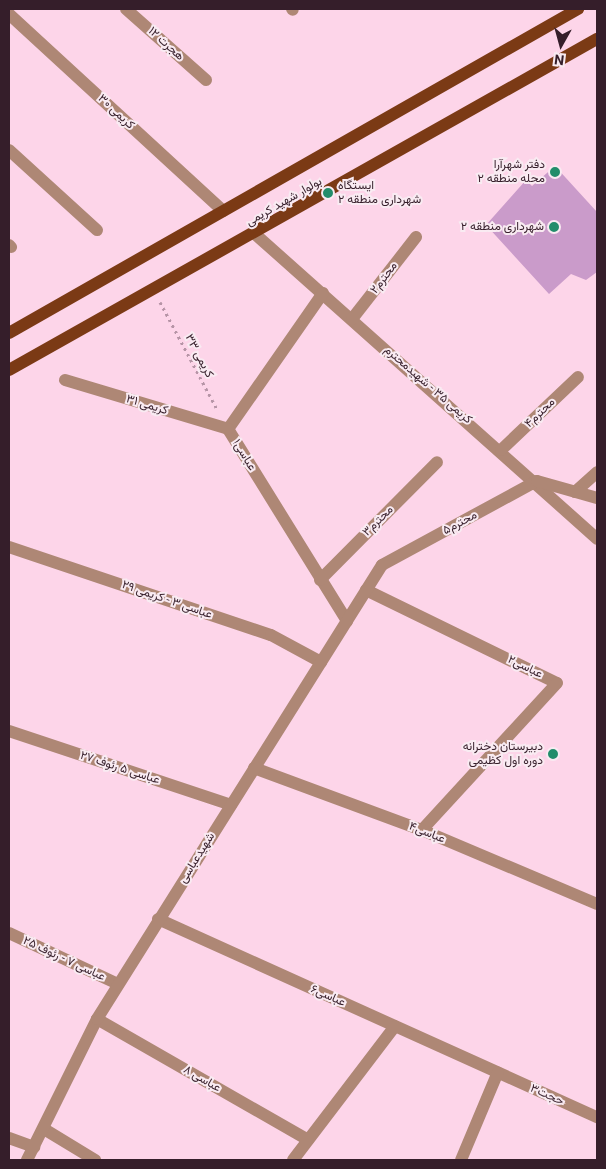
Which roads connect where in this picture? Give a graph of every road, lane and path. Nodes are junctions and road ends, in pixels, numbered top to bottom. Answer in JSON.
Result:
{"nodes":[{"id":1,"x":126,"y":9,"type":"edge"},
{"id":2,"x":578,"y":9,"type":"edge"},
{"id":3,"x":9,"y":14,"type":"edge"},
{"id":4,"x":597,"y":38,"type":"edge"},
{"id":5,"x":206,"y":80,"type":"dead end"},
{"id":6,"x":9,"y":150,"type":"edge"},
{"id":7,"x":223,"y":211,"type":"junction"},
{"id":8,"x":97,"y":230,"type":"dead end"},
{"id":9,"x":255,"y":234,"type":"junction"},
{"id":10,"x":416,"y":237,"type":"dead end"},
{"id":11,"x":153,"y":290,"type":"junction"},
{"id":12,"x":323,"y":293,"type":"junction"},
{"id":13,"x":352,"y":319,"type":"junction"},
{"id":14,"x":9,"y":333,"type":"edge"},
{"id":15,"x":9,"y":370,"type":"edge"},
{"id":16,"x":578,"y":377,"type":"dead end"},
{"id":17,"x":65,"y":380,"type":"dead end"},
{"id":18,"x":228,"y":429,"type":"junction"},
{"id":19,"x":502,"y":450,"type":"junction"},
{"id":20,"x":437,"y":462,"type":"dead end"},
{"id":21,"x":597,"y":472,"type":"edge"},
{"id":22,"x":537,"y":481,"type":"junction"},
{"id":23,"x":575,"y":492,"type":"junction"},
{"id":24,"x":597,"y":498,"type":"edge"},
{"id":25,"x":597,"y":539,"type":"edge"},
{"id":26,"x":9,"y":547,"type":"edge"},
{"id":27,"x":382,"y":565,"type":"joint"},
{"id":28,"x":320,"y":580,"type":"junction"},
{"id":29,"x":366,"y":590,"type":"junction"},
{"id":30,"x":347,"y":621,"type":"junction"},
{"id":31,"x":321,"y":662,"type":"junction"},
{"id":32,"x":9,"y":731,"type":"edge"},
{"id":33,"x":254,"y":768,"type":"junction"},
{"id":34,"x":231,"y":805,"type":"junction"},
{"id":35,"x":422,"y":830,"type":"junction"},
{"id":36,"x":597,"y":904,"type":"edge"},
{"id":37,"x":158,"y":919,"type":"junction"},
{"id":38,"x":9,"y":933,"type":"edge"},
{"id":39,"x":118,"y":984,"type":"junction"},
{"id":40,"x":97,"y":1019,"type":"junction"},
{"id":41,"x":394,"y":1026,"type":"junction"},
{"id":42,"x":498,"y":1072,"type":"junction"},
{"id":43,"x":597,"y":1117,"type":"edge"},
{"id":44,"x":44,"y":1128,"type":"junction"},
{"id":45,"x":9,"y":1138,"type":"edge"},
{"id":46,"x":308,"y":1140,"type":"junction"},
{"id":47,"x":34,"y":1147,"type":"junction"},
{"id":48,"x":27,"y":1160,"type":"edge"},
{"id":49,"x":95,"y":1160,"type":"edge"},
{"id":50,"x":293,"y":1160,"type":"edge"},
{"id":51,"x":461,"y":1160,"type":"edge"}],
"edges":[{"from":1,"to":5,"type":"street","name":"هجرت ۱۲"},
{"from":2,"to":7,"type":"main road","name":"بولوار شهید کریمی"},
{"from":3,"to":7,"type":"street","name":"کریمی ۳۰"},
{"from":4,"to":9,"type":"main road","name":"بولوار شهید کریمی"},
{"from":6,"to":8,"type":"street"},
{"from":7,"to":14,"type":"main road","name":"بولوار شهید کریمی"},
{"from":9,"to":11,"type":"main road","name":"بولوار شهید کریمی"},
{"from":9,"to":12,"type":"street","name":"کریمی ۳۵ - شهیدمحترم"},
{"from":10,"to":13,"type":"street","name":"محترم۲"},
{"from":11,"to":15,"type":"main road","name":"بولوار شهید کریمی"},
{"from":11,"to":18,"type":"path","name":"کریمی ۳۳"},
{"from":12,"to":13,"type":"street","name":"کریمی ۳۵ - شهیدمحترم"},
{"from":12,"to":18,"type":"street","name":"عباسی۱"},
{"from":13,"to":19,"type":"street","name":"کریمی ۳۵ - شهیدمحترم"},
{"from":16,"to":19,"type":"street","name":"محترم۴"},
{"from":17,"to":18,"type":"street","name":"کریمی ۳۱"},
{"from":18,"to":28,"type":"street","name":"عباسی۱"},
{"from":19,"to":22,"type":"street","name":"کریمی ۳۵ - شهیدمحترم"},
{"from":20,"to":28,"type":"street","name":"محترم۳"},
{"from":21,"to":23,"type":"street"},
{"from":22,"to":23,"type":"street"},
{"from":22,"to":25,"type":"street","name":"کریمی ۳۵ - شهیدمحترم"},
{"from":22,"to":27,"type":"street","name":"محترم۵"},
{"from":23,"to":24,"type":"street"},
{"from":26,"to":31,"type":"street","name":"عباسی ۳ - کریمی ۲۹"},
{"from":27,"to":29,"type":"street","name":"شهیدعباسی"},
{"from":28,"to":30,"type":"street","name":"عباسی۱"},
{"from":29,"to":30,"type":"street","name":"شهیدعباسی"},
{"from":29,"to":35,"type":"street","name":"عباسی۲"},
{"from":30,"to":31,"type":"street","name":"شهیدعباسی"},
{"from":31,"to":33,"type":"street","name":"شهیدعباسی"},
{"from":32,"to":34,"type":"street","name":"عباسی ۵ رئوف ۲۷"},
{"from":33,"to":34,"type":"street","name":"شهیدعباسی"},
{"from":33,"to":35,"type":"street","name":"عباسی۴"},
{"from":34,"to":37,"type":"street","name":"شهیدعباسی"},
{"from":35,"to":36,"type":"street","name":"عباسی۴"},
{"from":37,"to":39,"type":"street","name":"شهیدعباسی"},
{"from":37,"to":41,"type":"street","name":"عباسی۶"},
{"from":38,"to":39,"type":"street","name":"عباسی ۷ - رئوف ۲۵"},
{"from":39,"to":40,"type":"street","name":"شهیدعباسی"},
{"from":40,"to":44,"type":"street","name":"شهیدعباسی"},
{"from":40,"to":46,"type":"street","name":"عباسی ۸"},
{"from":41,"to":42,"type":"street","name":"عباسی۶"},
{"from":41,"to":46,"type":"street"},
{"from":42,"to":43,"type":"street","name":"حجت۳"},
{"from":42,"to":51,"type":"street"},
{"from":44,"to":47,"type":"street","name":"شهیدعباسی"},
{"from":44,"to":49,"type":"street"},
{"from":45,"to":47,"type":"street"},
{"from":46,"to":50,"type":"street"},
{"from":47,"to":48,"type":"street","name":"شهیدعباسی"}]}
